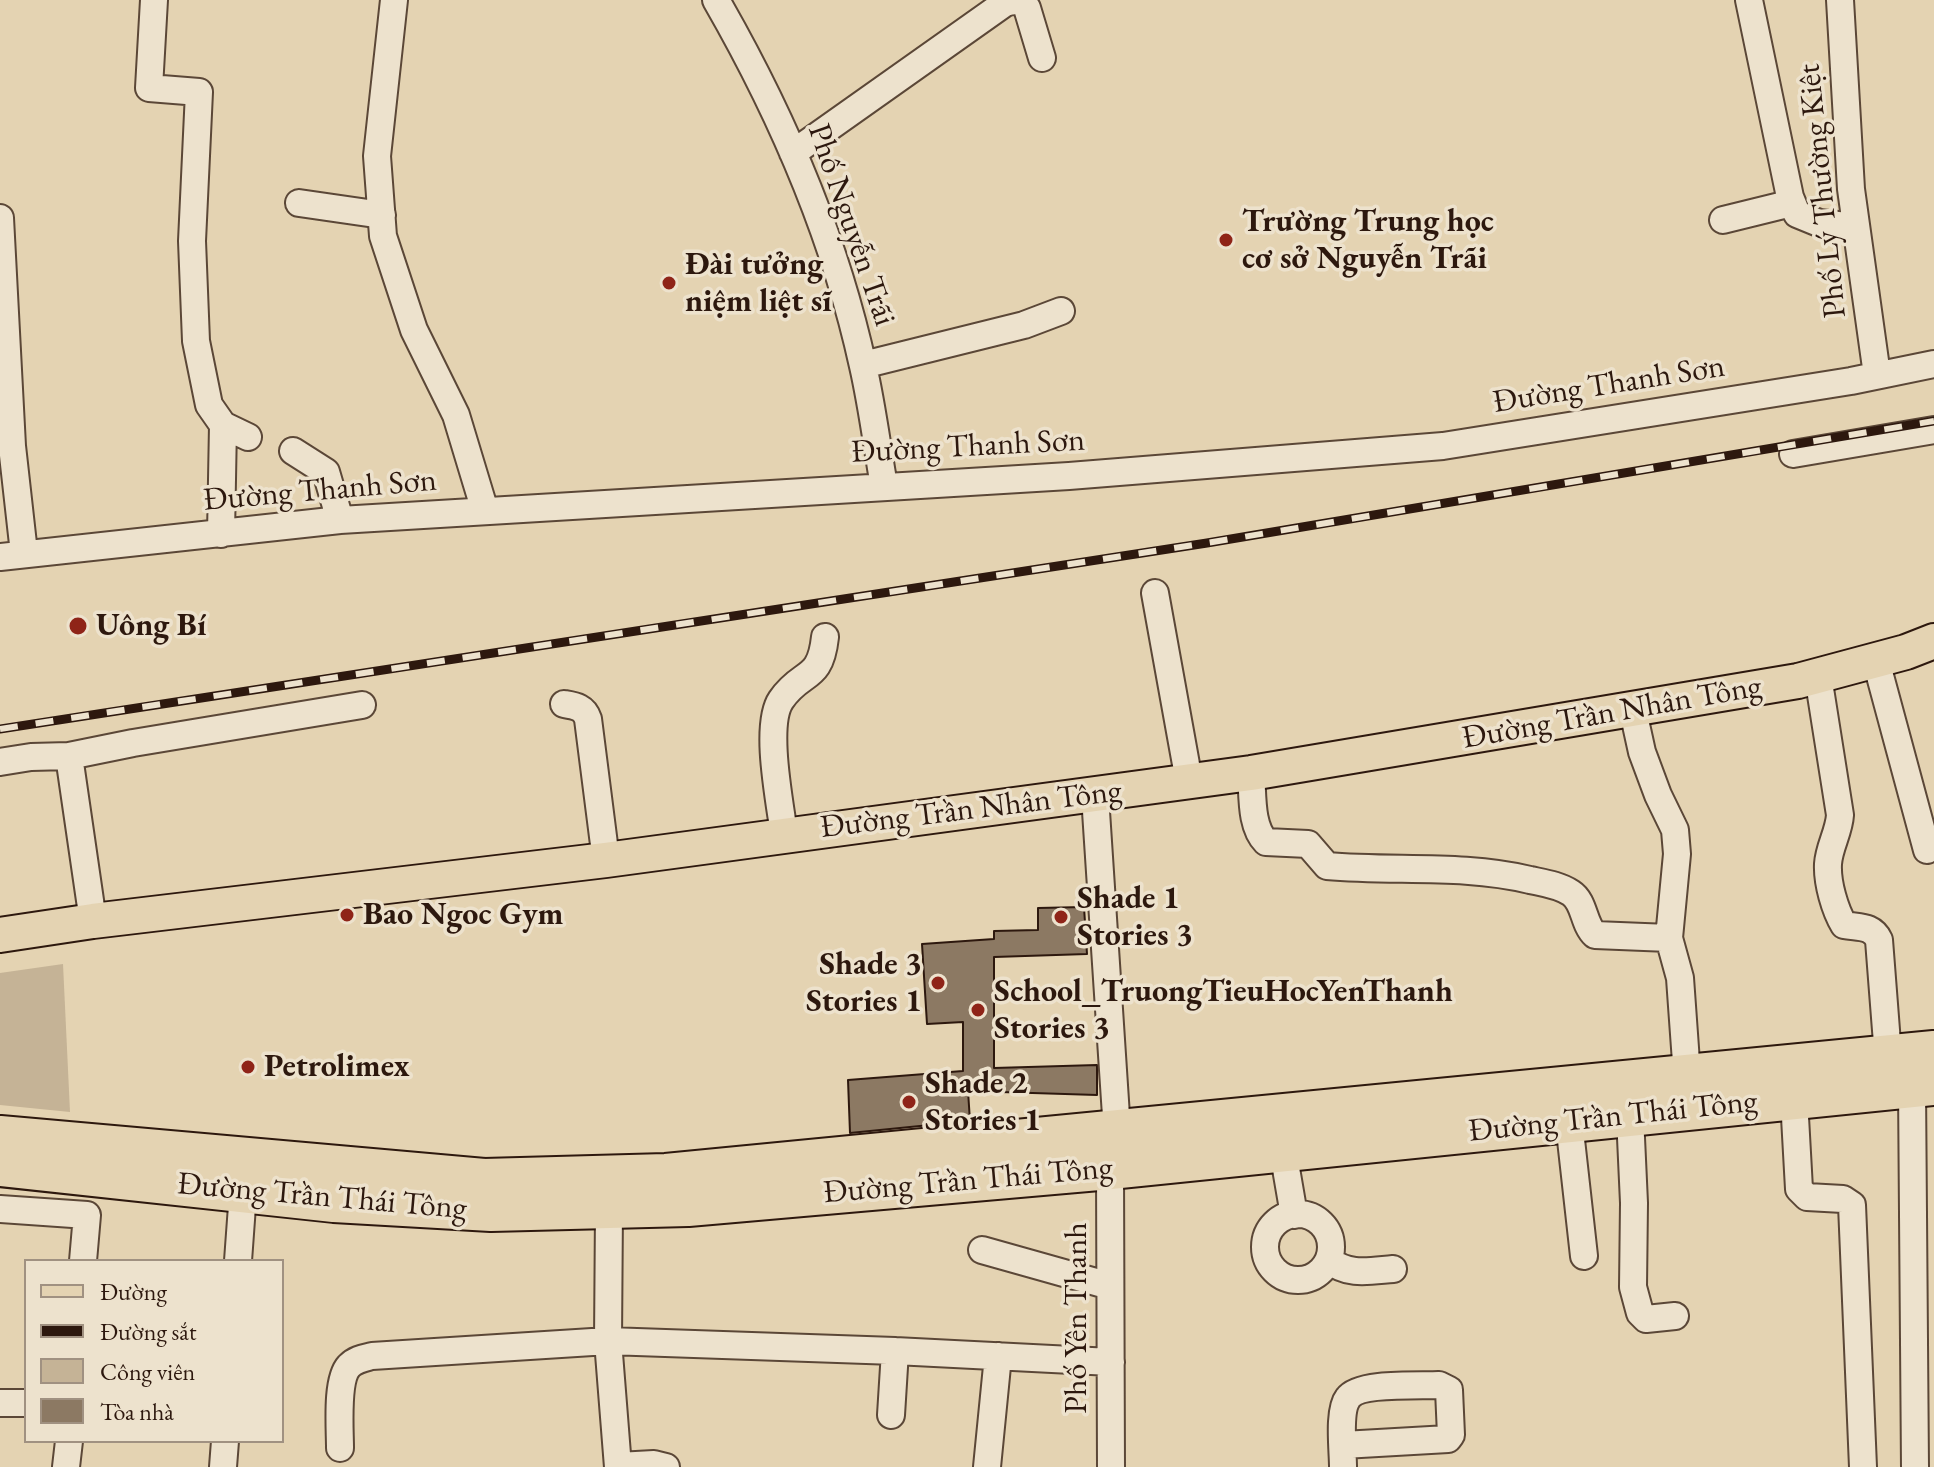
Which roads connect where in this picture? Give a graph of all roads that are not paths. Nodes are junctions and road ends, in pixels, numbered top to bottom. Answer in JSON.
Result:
{"nodes":[{"id":1,"x":154,"y":0,"type":"edge"},
{"id":2,"x":394,"y":0,"type":"edge"},
{"id":3,"x":1749,"y":0,"type":"edge"},
{"id":4,"x":1840,"y":0,"type":"edge"},
{"id":5,"x":723,"y":3,"type":"edge"},
{"id":6,"x":1042,"y":58,"type":"dead end"},
{"id":7,"x":793,"y":153,"type":"junction"},
{"id":8,"x":299,"y":203,"type":"dead end"},
{"id":9,"x":1792,"y":203,"type":"junction"},
{"id":10,"x":382,"y":215,"type":"junction"},
{"id":11,"x":0,"y":218,"type":"edge"},
{"id":12,"x":1723,"y":220,"type":"dead end"},
{"id":13,"x":1856,"y":227,"type":"junction"},
{"id":14,"x":2,"y":272,"type":"edge"},
{"id":15,"x":1061,"y":311,"type":"dead end"},
{"id":16,"x":3,"y":364,"type":"edge"},
{"id":17,"x":1934,"y":364,"type":"edge"},
{"id":18,"x":863,"y":365,"type":"junction"},
{"id":19,"x":1877,"y":375,"type":"junction"},
{"id":20,"x":223,"y":425,"type":"junction"},
{"id":21,"x":1934,"y":430,"type":"edge"},
{"id":22,"x":248,"y":437,"type":"dead end"},
{"id":23,"x":293,"y":451,"type":"dead end"},
{"id":24,"x":1793,"y":454,"type":"dead end"},
{"id":25,"x":884,"y":486,"type":"junction"},
{"id":26,"x":485,"y":511,"type":"junction"},
{"id":27,"x":340,"y":520,"type":"junction"},
{"id":28,"x":221,"y":534,"type":"junction"},
{"id":29,"x":12,"y":555,"type":"edge"},
{"id":30,"x":1155,"y":593,"type":"dead end"},
{"id":31,"x":825,"y":637,"type":"dead end"},
{"id":32,"x":1934,"y":641,"type":"edge"},
{"id":33,"x":1876,"y":661,"type":"junction"},
{"id":34,"x":1818,"y":676,"type":"junction"},
{"id":35,"x":564,"y":704,"type":"dead end"},
{"id":36,"x":362,"y":705,"type":"dead end"},
{"id":37,"x":1633,"y":711,"type":"junction"},
{"id":38,"x":69,"y":756,"type":"junction"},
{"id":39,"x":0,"y":762,"type":"edge"},
{"id":40,"x":1251,"y":773,"type":"junction"},
{"id":41,"x":1189,"y":781,"type":"junction"},
{"id":42,"x":1095,"y":796,"type":"junction"},
{"id":43,"x":784,"y":834,"type":"junction"},
{"id":44,"x":1927,"y":850,"type":"dead end"},
{"id":45,"x":606,"y":860,"type":"junction"},
{"id":46,"x":93,"y":921,"type":"junction"},
{"id":47,"x":0,"y":935,"type":"edge"},
{"id":48,"x":1669,"y":938,"type":"junction"},
{"id":49,"x":1934,"y":1051,"type":"edge"},
{"id":50,"x":1888,"y":1056,"type":"junction"},
{"id":51,"x":1687,"y":1076,"type":"junction"},
{"id":52,"x":1780,"y":1089,"type":"junction"},
{"id":53,"x":1923,"y":1102,"type":"edge"},
{"id":54,"x":1630,"y":1116,"type":"junction"},
{"id":55,"x":1569,"y":1122,"type":"junction"},
{"id":56,"x":0,"y":1136,"type":"edge"},
{"id":57,"x":1114,"y":1150,"type":"junction"},
{"id":58,"x":1283,"y":1151,"type":"junction"},
{"id":59,"x":0,"y":1166,"type":"edge"},
{"id":60,"x":840,"y":1175,"type":"junction"},
{"id":61,"x":243,"y":1192,"type":"junction"},
{"id":62,"x":0,"y":1209,"type":"edge"},
{"id":63,"x":609,"y":1209,"type":"junction"},
{"id":64,"x":1294,"y":1215,"type":"junction"},
{"id":65,"x":982,"y":1250,"type":"dead end"},
{"id":66,"x":1584,"y":1256,"type":"dead end"},
{"id":67,"x":83,"y":1259,"type":"edge"},
{"id":68,"x":238,"y":1259,"type":"edge"},
{"id":69,"x":1329,"y":1260,"type":"junction"},
{"id":70,"x":1393,"y":1269,"type":"dead end"},
{"id":71,"x":1110,"y":1286,"type":"junction"},
{"id":72,"x":1675,"y":1316,"type":"dead end"},
{"id":73,"x":608,"y":1341,"type":"junction"},
{"id":74,"x":895,"y":1351,"type":"junction"},
{"id":75,"x":998,"y":1356,"type":"junction"},
{"id":76,"x":1111,"y":1362,"type":"junction"},
{"id":77,"x":0,"y":1403,"type":"edge"},
{"id":78,"x":24,"y":1403,"type":"edge"},
{"id":79,"x":891,"y":1415,"type":"dead end"},
{"id":80,"x":69,"y":1443,"type":"edge"},
{"id":81,"x":225,"y":1443,"type":"edge"},
{"id":82,"x":340,"y":1448,"type":"dead end"},
{"id":83,"x":618,"y":1466,"type":"edge"},
{"id":84,"x":66,"y":1467,"type":"edge"},
{"id":85,"x":223,"y":1467,"type":"edge"},
{"id":86,"x":666,"y":1467,"type":"edge"},
{"id":87,"x":987,"y":1467,"type":"edge"},
{"id":88,"x":1111,"y":1467,"type":"edge"},
{"id":89,"x":1863,"y":1467,"type":"edge"},
{"id":90,"x":1915,"y":1467,"type":"edge"}],
"edges":[{"from":1,"to":20,"type":"street"},
{"from":2,"to":10,"type":"street"},
{"from":3,"to":9,"type":"street"},
{"from":4,"to":13,"type":"street","name":"Phố Lý Thường Kiệt"},
{"from":5,"to":7,"type":"street","name":"Phố Nguyễn Trãi"},
{"from":6,"to":7,"type":"street"},
{"from":7,"to":18,"type":"street","name":"Phố Nguyễn Trãi"},
{"from":8,"to":10,"type":"street"},
{"from":9,"to":12,"type":"street"},
{"from":9,"to":13,"type":"street"},
{"from":10,"to":26,"type":"street"},
{"from":11,"to":14,"type":"street"},
{"from":13,"to":19,"type":"street","name":"Phố Lý Thường Kiệt"},
{"from":14,"to":16,"type":"street"},
{"from":15,"to":18,"type":"street"},
{"from":16,"to":29,"type":"street"},
{"from":17,"to":19,"type":"street","name":"Đường Thanh Sơn"},
{"from":18,"to":25,"type":"street","name":"Phố Nguyễn Trãi"},
{"from":19,"to":25,"type":"street","name":"Đường Thanh Sơn"},
{"from":20,"to":22,"type":"street"},
{"from":20,"to":28,"type":"street"},
{"from":21,"to":24,"type":"street"},
{"from":23,"to":27,"type":"street"},
{"from":25,"to":26,"type":"street","name":"Đường Thanh Sơn"},
{"from":26,"to":27,"type":"street","name":"Đường Thanh Sơn"},
{"from":27,"to":28,"type":"street","name":"Đường Thanh Sơn"},
{"from":28,"to":29,"type":"street","name":"Đường Thanh Sơn"},
{"from":30,"to":41,"type":"street"},
{"from":31,"to":43,"type":"street"},
{"from":32,"to":33,"type":"main road","name":"Đường Trần Nhân Tông"},
{"from":33,"to":34,"type":"main road","name":"Đường Trần Nhân Tông"},
{"from":33,"to":44,"type":"street"},
{"from":34,"to":37,"type":"main road","name":"Đường Trần Nhân Tông"},
{"from":34,"to":50,"type":"street"},
{"from":35,"to":45,"type":"street"},
{"from":36,"to":38,"type":"street"},
{"from":37,"to":40,"type":"main road","name":"Đường Trần Nhân Tông"},
{"from":37,"to":48,"type":"street"},
{"from":38,"to":39,"type":"street"},
{"from":38,"to":46,"type":"street"},
{"from":40,"to":41,"type":"main road","name":"Đường Trần Nhân Tông"},
{"from":40,"to":48,"type":"street"},
{"from":41,"to":42,"type":"main road","name":"Đường Trần Nhân Tông"},
{"from":42,"to":43,"type":"main road","name":"Đường Trần Nhân Tông"},
{"from":42,"to":57,"type":"street","name":"Phố Yên Thanh"},
{"from":43,"to":45,"type":"main road","name":"Đường Trần Nhân Tông"},
{"from":45,"to":46,"type":"main road","name":"Đường Trần Nhân Tông"},
{"from":46,"to":47,"type":"main road","name":"Đường Trần Nhân Tông"},
{"from":48,"to":51,"type":"street"},
{"from":49,"to":50,"type":"highway","name":"Đường Trần Thái Tông"},
{"from":50,"to":52,"type":"highway","name":"Đường Trần Thái Tông"},
{"from":51,"to":52,"type":"highway","name":"Đường Trần Thái Tông"},
{"from":51,"to":57,"type":"highway","name":"Đường Trần Thái Tông"},
{"from":52,"to":53,"type":"highway","name":"Đường Trần Thái Tông"},
{"from":52,"to":54,"type":"highway","name":"Đường Trần Thái Tông"},
{"from":52,"to":89,"type":"street"},
{"from":53,"to":90,"type":"street"},
{"from":54,"to":55,"type":"highway","name":"Đường Trần Thái Tông"},
{"from":54,"to":72,"type":"street"},
{"from":55,"to":58,"type":"highway","name":"Đường Trần Thái Tông"},
{"from":55,"to":66,"type":"street"},
{"from":56,"to":60,"type":"highway","name":"Đường Trần Thái Tông"},
{"from":57,"to":58,"type":"highway","name":"Đường Trần Thái Tông"},
{"from":57,"to":60,"type":"highway","name":"Đường Trần Thái Tông"},
{"from":57,"to":71,"type":"street","name":"Phố Yên Thanh"},
{"from":58,"to":64,"type":"street"},
{"from":59,"to":61,"type":"highway","name":"Đường Trần Thái Tông"},
{"from":60,"to":63,"type":"highway","name":"Đường Trần Thái Tông"},
{"from":61,"to":63,"type":"highway","name":"Đường Trần Thái Tông"},
{"from":61,"to":68,"type":"street"},
{"from":62,"to":67,"type":"street"},
{"from":63,"to":73,"type":"street"},
{"from":64,"to":69,"type":"street"},
{"from":64,"to":69,"type":"street"},
{"from":65,"to":71,"type":"street"},
{"from":69,"to":70,"type":"street"},
{"from":71,"to":76,"type":"street","name":"Phố Yên Thanh"},
{"from":73,"to":74,"type":"street"},
{"from":73,"to":82,"type":"street"},
{"from":73,"to":83,"type":"street"},
{"from":74,"to":75,"type":"street"},
{"from":74,"to":79,"type":"street"},
{"from":75,"to":76,"type":"street"},
{"from":75,"to":87,"type":"street"},
{"from":76,"to":88,"type":"street","name":"Phố Yên Thanh"},
{"from":77,"to":78,"type":"street"},
{"from":80,"to":84,"type":"street"},
{"from":81,"to":85,"type":"street"},
{"from":83,"to":86,"type":"street"}]}
